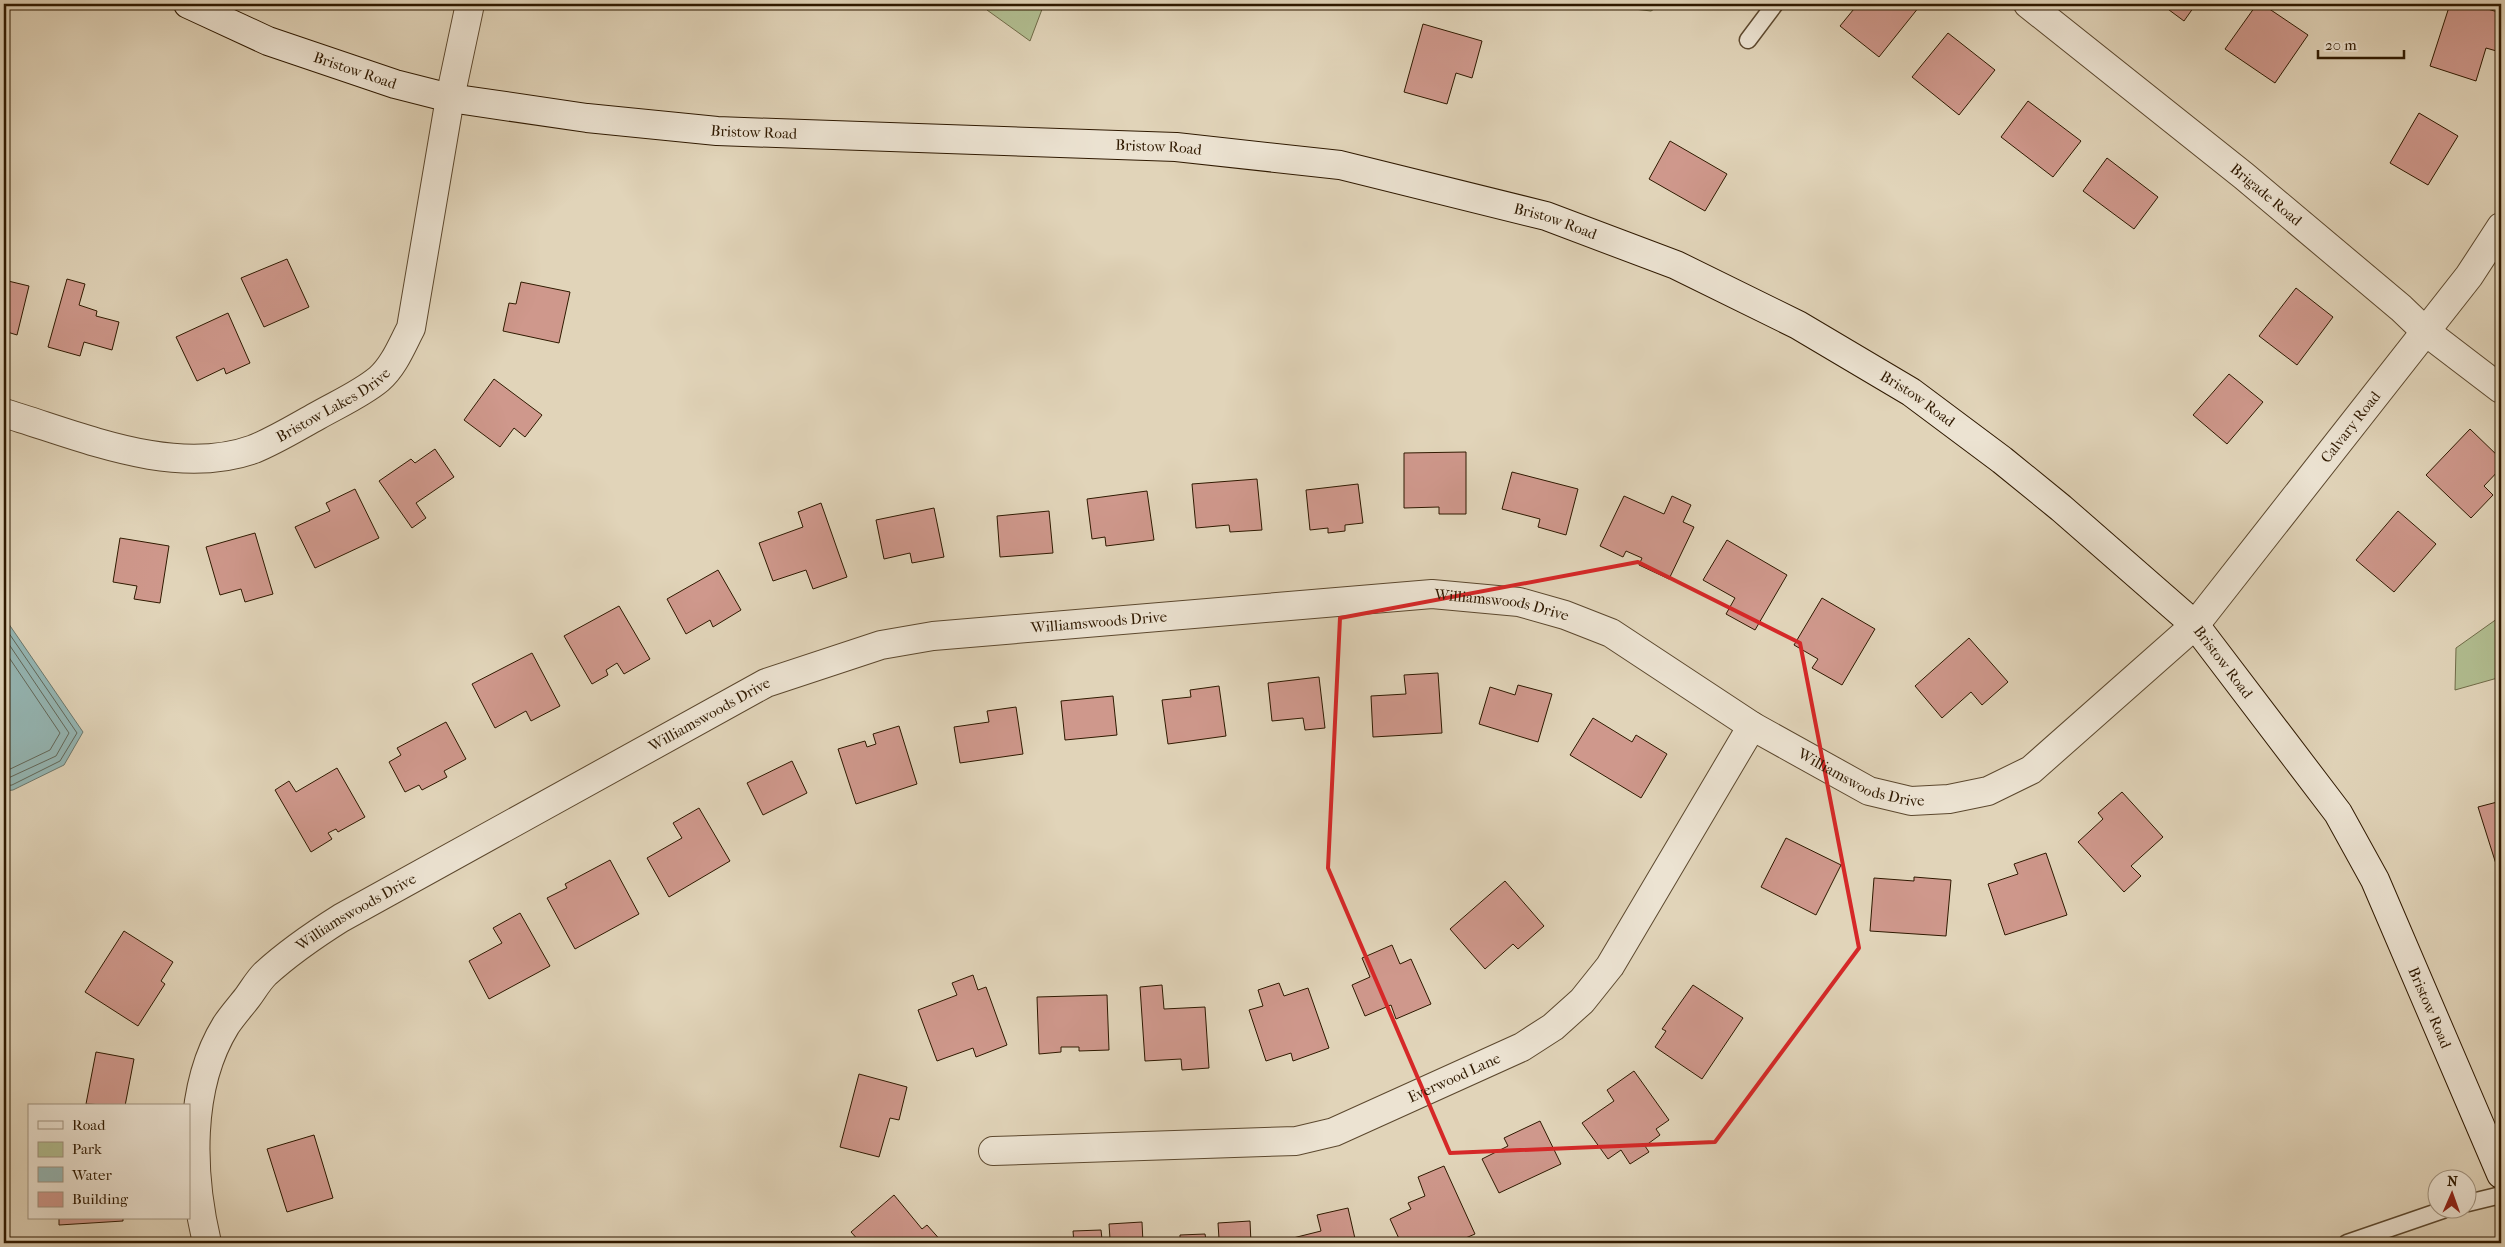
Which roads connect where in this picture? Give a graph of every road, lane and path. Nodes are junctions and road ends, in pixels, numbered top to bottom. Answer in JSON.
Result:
{"nodes":[{"id":1,"x":188,"y":4,"type":"edge"},
{"id":2,"x":470,"y":4,"type":"edge"},
{"id":3,"x":1775,"y":4,"type":"edge"},
{"id":4,"x":2028,"y":4,"type":"edge"},
{"id":5,"x":1748,"y":40,"type":"dead end"},
{"id":6,"x":450,"y":98,"type":"junction"},
{"id":7,"x":2501,"y":227,"type":"edge"},
{"id":8,"x":2425,"y":331,"type":"junction"},
{"id":9,"x":2501,"y":389,"type":"edge"},
{"id":10,"x":4,"y":413,"type":"edge"},
{"id":11,"x":2195,"y":625,"type":"junction"},
{"id":12,"x":1752,"y":726,"type":"junction"},
{"id":13,"x":993,"y":1151,"type":"dead end"},
{"id":14,"x":2501,"y":1174,"type":"edge"},
{"id":15,"x":2501,"y":1195,"type":"edge"},
{"id":16,"x":2478,"y":1201,"type":"edge"},
{"id":17,"x":2428,"y":1215,"type":"edge"},
{"id":18,"x":207,"y":1243,"type":"edge"},
{"id":19,"x":2347,"y":1243,"type":"edge"}],
"edges":[{"from":1,"to":6,"type":"street","name":"Bristow Road"},
{"from":2,"to":6,"type":"street","name":"Bristow Lakes Drive"},
{"from":3,"to":5,"type":"lane"},
{"from":4,"to":8,"type":"street","name":"Brigade Road"},
{"from":6,"to":10,"type":"street","name":"Bristow Lakes Drive"},
{"from":6,"to":11,"type":"street","name":"Bristow Road"},
{"from":7,"to":8,"type":"street","name":"Calvary Road"},
{"from":8,"to":9,"type":"street","name":"Brigade Road"},
{"from":8,"to":11,"type":"street","name":"Calvary Road"},
{"from":11,"to":12,"type":"street","name":"Williamswoods Drive"},
{"from":11,"to":14,"type":"street","name":"Bristow Road"},
{"from":12,"to":13,"type":"street","name":"Everwood Lane"},
{"from":12,"to":18,"type":"street","name":"Williamswoods Drive"},
{"from":15,"to":16,"type":"lane"},
{"from":17,"to":19,"type":"lane"}]}
